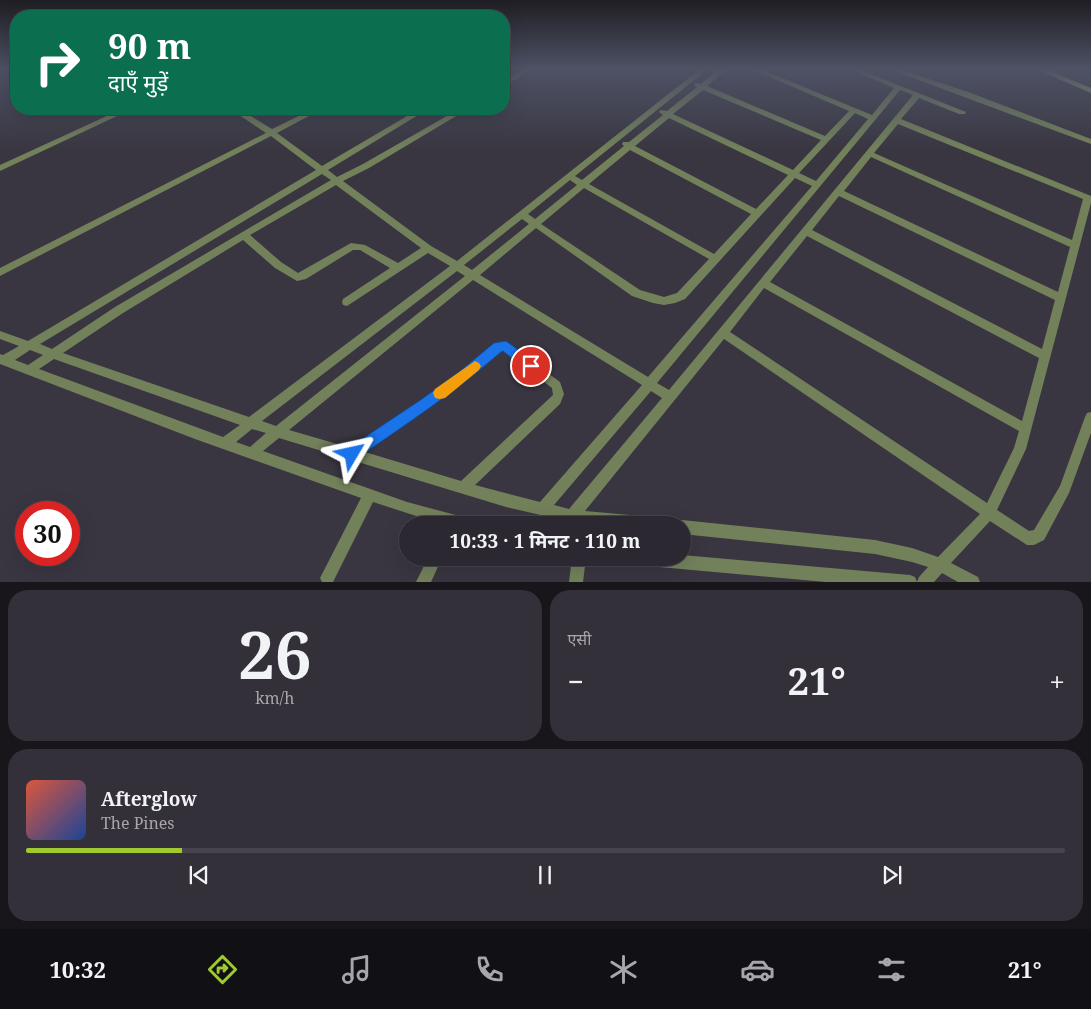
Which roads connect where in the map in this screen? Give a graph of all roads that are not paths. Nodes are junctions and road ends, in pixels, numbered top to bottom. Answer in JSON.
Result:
{"nodes":[{"id":1,"x":669,"y":96,"type":"edge"},
{"id":2,"x":690,"y":96,"type":"edge"},
{"id":3,"x":724,"y":96,"type":"edge"},
{"id":4,"x":821,"y":96,"type":"edge"},
{"id":5,"x":891,"y":96,"type":"edge"},
{"id":6,"x":916,"y":96,"type":"edge"},
{"id":7,"x":923,"y":96,"type":"edge"},
{"id":8,"x":971,"y":96,"type":"edge"},
{"id":9,"x":655,"y":108,"type":"junction"},
{"id":10,"x":854,"y":110,"type":"junction"},
{"id":11,"x":962,"y":112,"type":"dead end"},
{"id":12,"x":667,"y":114,"type":"junction"},
{"id":13,"x":115,"y":115,"type":"edge"},
{"id":14,"x":244,"y":115,"type":"edge"},
{"id":15,"x":306,"y":115,"type":"edge"},
{"id":16,"x":414,"y":115,"type":"edge"},
{"id":17,"x":454,"y":115,"type":"edge"},
{"id":18,"x":873,"y":118,"type":"junction"},
{"id":19,"x":896,"y":120,"type":"junction"},
{"id":20,"x":272,"y":133,"type":"junction"},
{"id":21,"x":616,"y":138,"type":"junction"},
{"id":22,"x":827,"y":140,"type":"junction"},
{"id":23,"x":1091,"y":142,"type":"edge"},
{"id":24,"x":630,"y":146,"type":"junction"},
{"id":25,"x":870,"y":154,"type":"junction"},
{"id":26,"x":0,"y":168,"type":"edge"},
{"id":27,"x":322,"y":170,"type":"junction"},
{"id":28,"x":793,"y":174,"type":"junction"},
{"id":29,"x":570,"y":177,"type":"junction"},
{"id":30,"x":337,"y":182,"type":"junction"},
{"id":31,"x":584,"y":185,"type":"junction"},
{"id":32,"x":817,"y":185,"type":"junction"},
{"id":33,"x":839,"y":192,"type":"junction"},
{"id":34,"x":1089,"y":198,"type":"edge"},
{"id":35,"x":757,"y":213,"type":"junction"},
{"id":36,"x":521,"y":214,"type":"junction"},
{"id":37,"x":536,"y":224,"type":"junction"},
{"id":38,"x":806,"y":231,"type":"junction"},
{"id":39,"x":244,"y":235,"type":"junction"},
{"id":40,"x":1075,"y":244,"type":"junction"},
{"id":41,"x":428,"y":248,"type":"junction"},
{"id":42,"x":716,"y":260,"type":"junction"},
{"id":43,"x":458,"y":266,"type":"junction"},
{"id":44,"x":398,"y":268,"type":"junction"},
{"id":45,"x":0,"y":272,"type":"edge"},
{"id":46,"x":473,"y":275,"type":"junction"},
{"id":47,"x":763,"y":283,"type":"junction"},
{"id":48,"x":1061,"y":298,"type":"junction"},
{"id":49,"x":347,"y":302,"type":"dead end"},
{"id":50,"x":722,"y":332,"type":"junction"},
{"id":51,"x":0,"y":335,"type":"edge"},
{"id":52,"x":29,"y":345,"type":"junction"},
{"id":53,"x":53,"y":354,"type":"junction"},
{"id":54,"x":1046,"y":356,"type":"junction"},
{"id":55,"x":3,"y":360,"type":"edge"},
{"id":56,"x":30,"y":369,"type":"junction"},
{"id":57,"x":650,"y":382,"type":"junction"},
{"id":58,"x":671,"y":396,"type":"junction"},
{"id":59,"x":1091,"y":417,"type":"edge"},
{"id":60,"x":253,"y":424,"type":"junction"},
{"id":61,"x":1026,"y":429,"type":"junction"},
{"id":62,"x":279,"y":431,"type":"junction"},
{"id":63,"x":225,"y":443,"type":"junction"},
{"id":64,"x":251,"y":453,"type":"junction"},
{"id":65,"x":352,"y":454,"type":"junction"},
{"id":66,"x":463,"y":488,"type":"junction"},
{"id":67,"x":370,"y":494,"type":"junction"},
{"id":68,"x":542,"y":510,"type":"junction"},
{"id":69,"x":989,"y":513,"type":"junction"},
{"id":70,"x":434,"y":516,"type":"edge"},
{"id":71,"x":558,"y":516,"type":"edge"},
{"id":72,"x":572,"y":516,"type":"edge"},
{"id":73,"x":691,"y":528,"type":"edge"},
{"id":74,"x":691,"y":563,"type":"edge"},
{"id":75,"x":941,"y":565,"type":"junction"},
{"id":76,"x":431,"y":566,"type":"edge"},
{"id":77,"x":578,"y":566,"type":"edge"},
{"id":78,"x":327,"y":578,"type":"dead end"},
{"id":79,"x":423,"y":582,"type":"edge"},
{"id":80,"x":576,"y":582,"type":"edge"},
{"id":81,"x":910,"y":582,"type":"edge"},
{"id":82,"x":924,"y":582,"type":"edge"},
{"id":83,"x":973,"y":582,"type":"edge"}],
"edges":[{"from":1,"to":9,"type":"street"},
{"from":2,"to":12,"type":"street"},
{"from":3,"to":22,"type":"street"},
{"from":4,"to":10,"type":"street"},
{"from":5,"to":18,"type":"street"},
{"from":6,"to":19,"type":"street"},
{"from":7,"to":11,"type":"street"},
{"from":8,"to":23,"type":"street"},
{"from":9,"to":12,"type":"street"},
{"from":9,"to":21,"type":"street"},
{"from":10,"to":18,"type":"street"},
{"from":10,"to":22,"type":"street"},
{"from":12,"to":24,"type":"street"},
{"from":12,"to":28,"type":"street"},
{"from":13,"to":26,"type":"street"},
{"from":14,"to":20,"type":"street"},
{"from":15,"to":20,"type":"street"},
{"from":16,"to":27,"type":"street"},
{"from":17,"to":30,"type":"street"},
{"from":18,"to":32,"type":"street"},
{"from":19,"to":25,"type":"street"},
{"from":19,"to":34,"type":"street"},
{"from":20,"to":27,"type":"street"},
{"from":20,"to":45,"type":"street"},
{"from":21,"to":24,"type":"street"},
{"from":21,"to":29,"type":"street"},
{"from":22,"to":28,"type":"street"},
{"from":24,"to":31,"type":"street"},
{"from":24,"to":35,"type":"street"},
{"from":25,"to":33,"type":"street"},
{"from":25,"to":40,"type":"street"},
{"from":27,"to":30,"type":"street"},
{"from":27,"to":52,"type":"street"},
{"from":28,"to":32,"type":"street"},
{"from":28,"to":35,"type":"street"},
{"from":29,"to":31,"type":"street"},
{"from":29,"to":36,"type":"street"},
{"from":30,"to":39,"type":"street"},
{"from":30,"to":41,"type":"street"},
{"from":31,"to":37,"type":"street"},
{"from":31,"to":42,"type":"street"},
{"from":32,"to":57,"type":"street"},
{"from":33,"to":38,"type":"street"},
{"from":33,"to":48,"type":"street"},
{"from":34,"to":40,"type":"street"},
{"from":35,"to":42,"type":"street"},
{"from":36,"to":37,"type":"street"},
{"from":36,"to":43,"type":"street"},
{"from":37,"to":42,"type":"street"},
{"from":37,"to":46,"type":"street"},
{"from":38,"to":47,"type":"street"},
{"from":38,"to":54,"type":"street"},
{"from":39,"to":44,"type":"street"},
{"from":39,"to":53,"type":"street"},
{"from":40,"to":48,"type":"street"},
{"from":41,"to":43,"type":"street"},
{"from":41,"to":44,"type":"street"},
{"from":43,"to":46,"type":"street"},
{"from":43,"to":60,"type":"street"},
{"from":44,"to":49,"type":"street"},
{"from":46,"to":57,"type":"street"},
{"from":46,"to":62,"type":"street"},
{"from":47,"to":50,"type":"street"},
{"from":47,"to":61,"type":"street"},
{"from":48,"to":54,"type":"street"},
{"from":50,"to":58,"type":"street"},
{"from":50,"to":69,"type":"street"},
{"from":51,"to":52,"type":"street"},
{"from":52,"to":53,"type":"street"},
{"from":52,"to":55,"type":"street"},
{"from":53,"to":56,"type":"street"},
{"from":53,"to":60,"type":"street"},
{"from":54,"to":61,"type":"street"},
{"from":55,"to":56,"type":"street"},
{"from":56,"to":63,"type":"street"},
{"from":57,"to":58,"type":"street"},
{"from":57,"to":68,"type":"street"},
{"from":58,"to":72,"type":"street"},
{"from":59,"to":69,"type":"street"},
{"from":60,"to":62,"type":"street"},
{"from":60,"to":63,"type":"street"},
{"from":61,"to":69,"type":"street"},
{"from":62,"to":64,"type":"street"},
{"from":62,"to":65,"type":"street"},
{"from":63,"to":64,"type":"street"},
{"from":64,"to":67,"type":"street"},
{"from":65,"to":66,"type":"street"},
{"from":65,"to":66,"type":"street"},
{"from":66,"to":68,"type":"street"},
{"from":67,"to":70,"type":"street"},
{"from":67,"to":78,"type":"street"},
{"from":68,"to":71,"type":"street"},
{"from":69,"to":75,"type":"street"},
{"from":73,"to":75,"type":"street"},
{"from":74,"to":81,"type":"street"},
{"from":75,"to":82,"type":"street"},
{"from":75,"to":83,"type":"street"},
{"from":76,"to":79,"type":"street"},
{"from":77,"to":80,"type":"street"}]}
